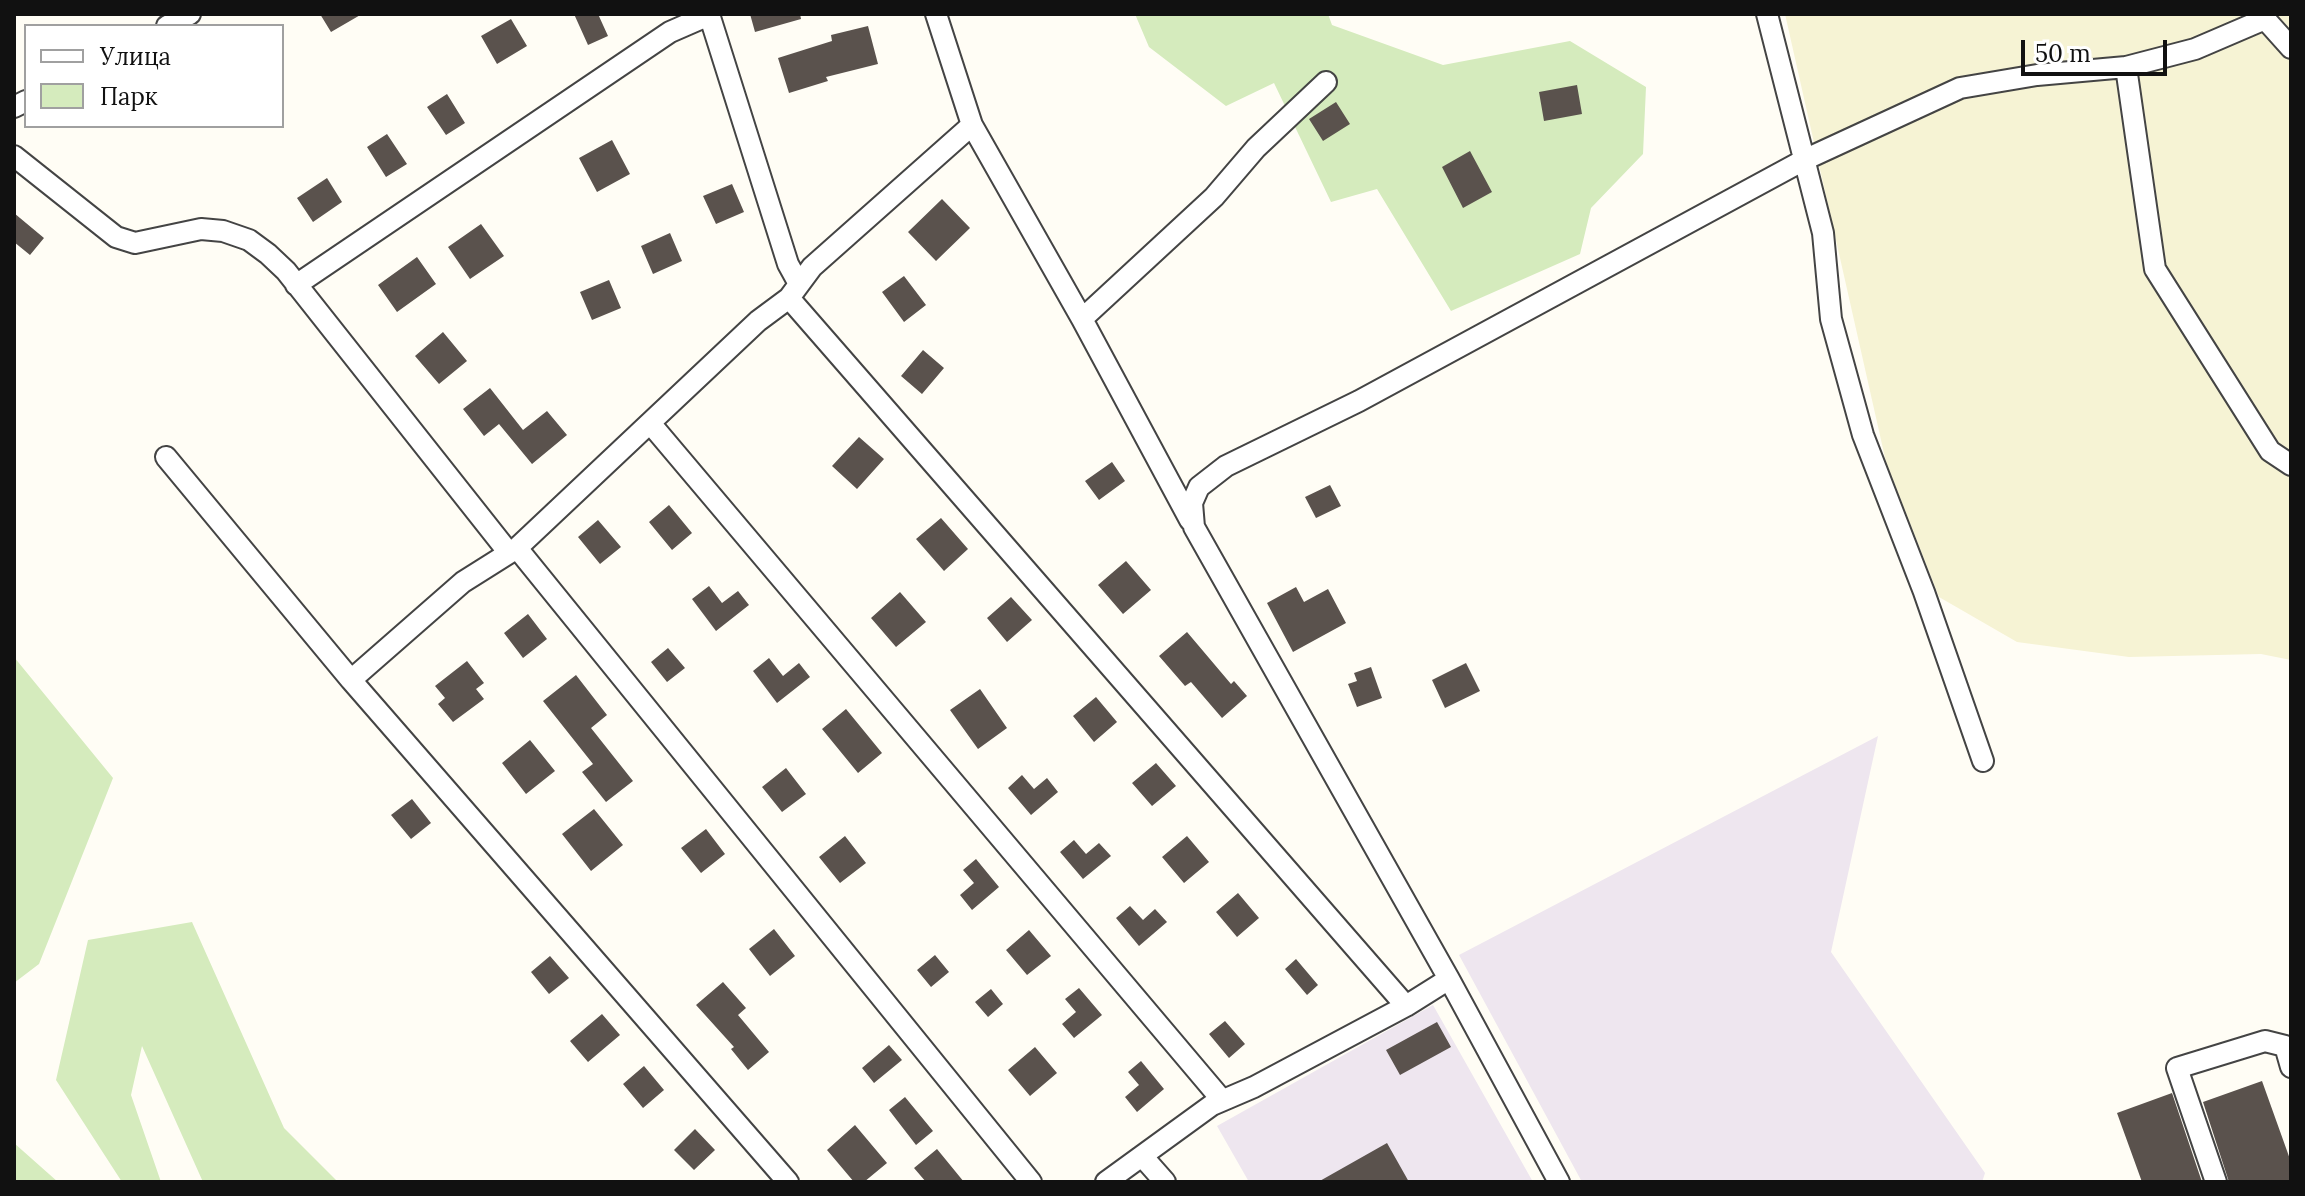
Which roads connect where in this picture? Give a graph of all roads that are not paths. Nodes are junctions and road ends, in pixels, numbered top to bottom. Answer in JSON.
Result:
{"nodes":[{"id":1,"x":190,"y":14,"type":"edge"},
{"id":2,"x":709,"y":14,"type":"edge"},
{"id":3,"x":936,"y":14,"type":"edge"},
{"id":4,"x":1767,"y":14,"type":"edge"},
{"id":5,"x":2267,"y":17,"type":"edge"},
{"id":6,"x":171,"y":24,"type":"edge"},
{"id":7,"x":2291,"y":48,"type":"edge"},
{"id":8,"x":2126,"y":67,"type":"junction"},
{"id":9,"x":1326,"y":82,"type":"dead end"},
{"id":10,"x":972,"y":125,"type":"junction"},
{"id":11,"x":14,"y":156,"type":"edge"},
{"id":12,"x":1804,"y":160,"type":"junction"},
{"id":13,"x":296,"y":285,"type":"junction"},
{"id":14,"x":794,"y":291,"type":"junction"},
{"id":15,"x":1082,"y":319,"type":"junction"},
{"id":16,"x":650,"y":423,"type":"junction"},
{"id":17,"x":166,"y":457,"type":"dead end"},
{"id":18,"x":2291,"y":465,"type":"edge"},
{"id":19,"x":1194,"y":527,"type":"junction"},
{"id":20,"x":513,"y":551,"type":"junction"},
{"id":21,"x":351,"y":680,"type":"junction"},
{"id":22,"x":1983,"y":761,"type":"dead end"},
{"id":23,"x":1449,"y":979,"type":"junction"},
{"id":24,"x":1406,"y":1006,"type":"junction"},
{"id":25,"x":2291,"y":1067,"type":"edge"},
{"id":26,"x":1222,"y":1100,"type":"junction"},
{"id":27,"x":1142,"y":1156,"type":"junction"},
{"id":28,"x":788,"y":1182,"type":"edge"},
{"id":29,"x":1031,"y":1182,"type":"edge"},
{"id":30,"x":1106,"y":1182,"type":"edge"},
{"id":31,"x":1165,"y":1182,"type":"edge"},
{"id":32,"x":1559,"y":1182,"type":"edge"},
{"id":33,"x":2216,"y":1182,"type":"edge"}],
"edges":[{"from":1,"to":6,"type":"street"},
{"from":2,"to":13,"type":"street"},
{"from":2,"to":14,"type":"street"},
{"from":3,"to":10,"type":"street"},
{"from":4,"to":12,"type":"street"},
{"from":5,"to":7,"type":"street"},
{"from":5,"to":8,"type":"street"},
{"from":8,"to":12,"type":"street"},
{"from":8,"to":18,"type":"street"},
{"from":9,"to":15,"type":"street"},
{"from":10,"to":14,"type":"street"},
{"from":10,"to":15,"type":"street"},
{"from":11,"to":13,"type":"street"},
{"from":12,"to":19,"type":"street"},
{"from":12,"to":22,"type":"street"},
{"from":13,"to":20,"type":"street"},
{"from":14,"to":16,"type":"street"},
{"from":14,"to":24,"type":"street"},
{"from":15,"to":19,"type":"street"},
{"from":16,"to":20,"type":"street"},
{"from":16,"to":26,"type":"street"},
{"from":17,"to":21,"type":"street"},
{"from":19,"to":23,"type":"street"},
{"from":20,"to":21,"type":"street"},
{"from":20,"to":29,"type":"street"},
{"from":21,"to":28,"type":"street"},
{"from":23,"to":24,"type":"street"},
{"from":23,"to":32,"type":"street"},
{"from":24,"to":26,"type":"street"},
{"from":25,"to":33,"type":"street"},
{"from":26,"to":27,"type":"street"},
{"from":27,"to":30,"type":"street"},
{"from":27,"to":31,"type":"street"}]}
